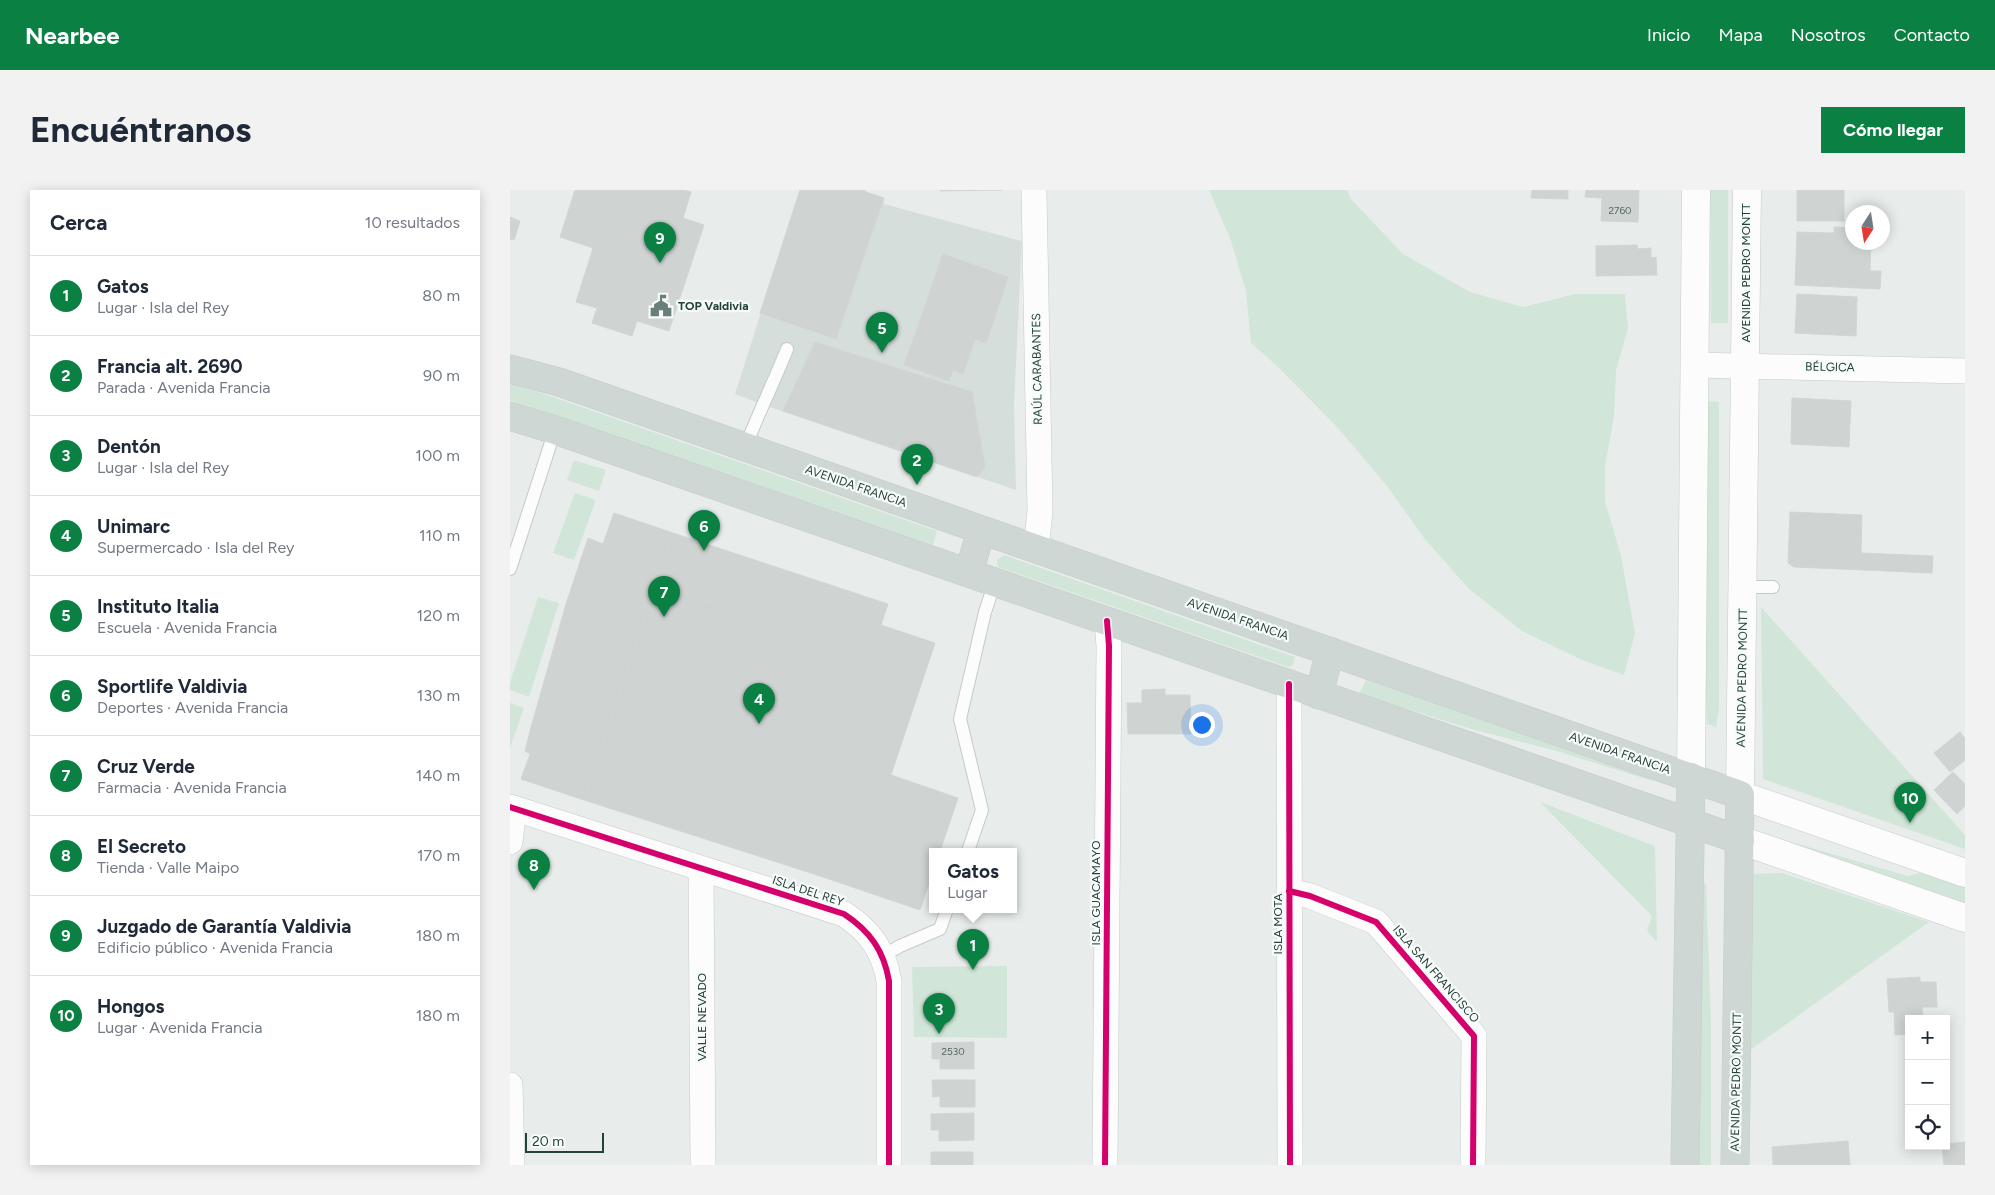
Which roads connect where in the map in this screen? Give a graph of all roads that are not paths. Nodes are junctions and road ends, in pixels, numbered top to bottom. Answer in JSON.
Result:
{"nodes":[{"id":1,"x":1034,"y":190,"type":"edge"},
{"id":2,"x":1696,"y":190,"type":"edge"},
{"id":3,"x":1747,"y":190,"type":"edge"},
{"id":4,"x":787,"y":349,"type":"dead end"},
{"id":5,"x":1694,"y":365,"type":"junction"},
{"id":6,"x":1746,"y":366,"type":"junction"},
{"id":7,"x":510,"y":368,"type":"edge"},
{"id":8,"x":1965,"y":371,"type":"edge"},
{"id":9,"x":510,"y":416,"type":"edge"},
{"id":10,"x":555,"y":430,"type":"junction"},
{"id":11,"x":745,"y":448,"type":"junction"},
{"id":12,"x":981,"y":530,"type":"junction"},
{"id":13,"x":1036,"y":549,"type":"junction"},
{"id":14,"x":510,"y":569,"type":"edge"},
{"id":15,"x":969,"y":573,"type":"junction"},
{"id":16,"x":994,"y":582,"type":"junction"},
{"id":17,"x":1744,"y":587,"type":"junction"},
{"id":18,"x":1773,"y":588,"type":"dead end"},
{"id":19,"x":1107,"y":621,"type":"junction"},
{"id":20,"x":1330,"y":651,"type":"junction"},
{"id":21,"x":1289,"y":684,"type":"junction"},
{"id":22,"x":1319,"y":695,"type":"junction"},
{"id":23,"x":1691,"y":777,"type":"junction"},
{"id":24,"x":1740,"y":795,"type":"junction"},
{"id":25,"x":512,"y":808,"type":"edge"},
{"id":26,"x":1690,"y":824,"type":"junction"},
{"id":27,"x":1740,"y":840,"type":"junction"},
{"id":28,"x":510,"y":842,"type":"edge"},
{"id":29,"x":969,"y":848,"type":"edge"},
{"id":30,"x":701,"y":869,"type":"junction"},
{"id":31,"x":1965,"y":873,"type":"edge"},
{"id":32,"x":1289,"y":891,"type":"junction"},
{"id":33,"x":946,"y":913,"type":"edge"},
{"id":34,"x":1965,"y":918,"type":"edge"},
{"id":35,"x":883,"y":956,"type":"junction"},
{"id":36,"x":510,"y":1085,"type":"edge"},
{"id":37,"x":512,"y":1165,"type":"edge"},
{"id":38,"x":703,"y":1165,"type":"edge"},
{"id":39,"x":890,"y":1165,"type":"edge"},
{"id":40,"x":1105,"y":1165,"type":"edge"},
{"id":41,"x":1290,"y":1165,"type":"edge"},
{"id":42,"x":1473,"y":1165,"type":"edge"},
{"id":43,"x":1685,"y":1165,"type":"edge"},
{"id":44,"x":1735,"y":1165,"type":"edge"}],
"edges":[{"from":1,"to":13,"type":"street","name":"RAÚL CARABANTES"},
{"from":2,"to":5,"type":"main road"},
{"from":3,"to":6,"type":"main road","name":"AVENIDA PEDRO MONTT"},
{"from":4,"to":11,"type":"lane"},
{"from":5,"to":6,"type":"street","name":"BÉLGICA"},
{"from":5,"to":23,"type":"main road"},
{"from":6,"to":8,"type":"street","name":"BÉLGICA"},
{"from":6,"to":17,"type":"main road","name":"AVENIDA PEDRO MONTT"},
{"from":7,"to":11,"type":"main road","name":"AVENIDA FRANCIA"},
{"from":9,"to":10,"type":"main road"},
{"from":10,"to":14,"type":"lane"},
{"from":10,"to":15,"type":"main road"},
{"from":11,"to":12,"type":"main road","name":"AVENIDA FRANCIA"},
{"from":12,"to":13,"type":"main road","name":"AVENIDA FRANCIA"},
{"from":12,"to":15,"type":"main road"},
{"from":13,"to":20,"type":"main road","name":"AVENIDA FRANCIA"},
{"from":15,"to":16,"type":"main road"},
{"from":16,"to":19,"type":"main road"},
{"from":16,"to":29,"type":"lane"},
{"from":17,"to":18,"type":"lane"},
{"from":17,"to":24,"type":"main road","name":"AVENIDA PEDRO MONTT"},
{"from":19,"to":21,"type":"main road"},
{"from":19,"to":40,"type":"street","name":"ISLA GUACAMAYO"},
{"from":20,"to":22,"type":"main road"},
{"from":20,"to":23,"type":"main road","name":"AVENIDA FRANCIA"},
{"from":21,"to":22,"type":"main road"},
{"from":21,"to":32,"type":"street","name":"ISLA MOTA"},
{"from":22,"to":26,"type":"main road"},
{"from":23,"to":24,"type":"main road","name":"AVENIDA FRANCIA"},
{"from":23,"to":26,"type":"main road"},
{"from":24,"to":27,"type":"main road","name":"AVENIDA PEDRO MONTT"},
{"from":24,"to":31,"type":"main road","name":"AVENIDA FRANCIA"},
{"from":25,"to":28,"type":"street"},
{"from":25,"to":30,"type":"street","name":"ISLA DEL REY"},
{"from":26,"to":27,"type":"main road"},
{"from":26,"to":43,"type":"main road"},
{"from":27,"to":34,"type":"main road"},
{"from":27,"to":44,"type":"main road","name":"AVENIDA PEDRO MONTT"},
{"from":30,"to":35,"type":"street","name":"ISLA DEL REY"},
{"from":30,"to":38,"type":"street","name":"VALLE NEVADO"},
{"from":32,"to":41,"type":"street","name":"ISLA MOTA"},
{"from":32,"to":42,"type":"street","name":"ISLA SAN FRANCISCO"},
{"from":33,"to":35,"type":"lane"},
{"from":35,"to":39,"type":"street","name":"ISLA DEL REY"},
{"from":36,"to":37,"type":"street"}]}
